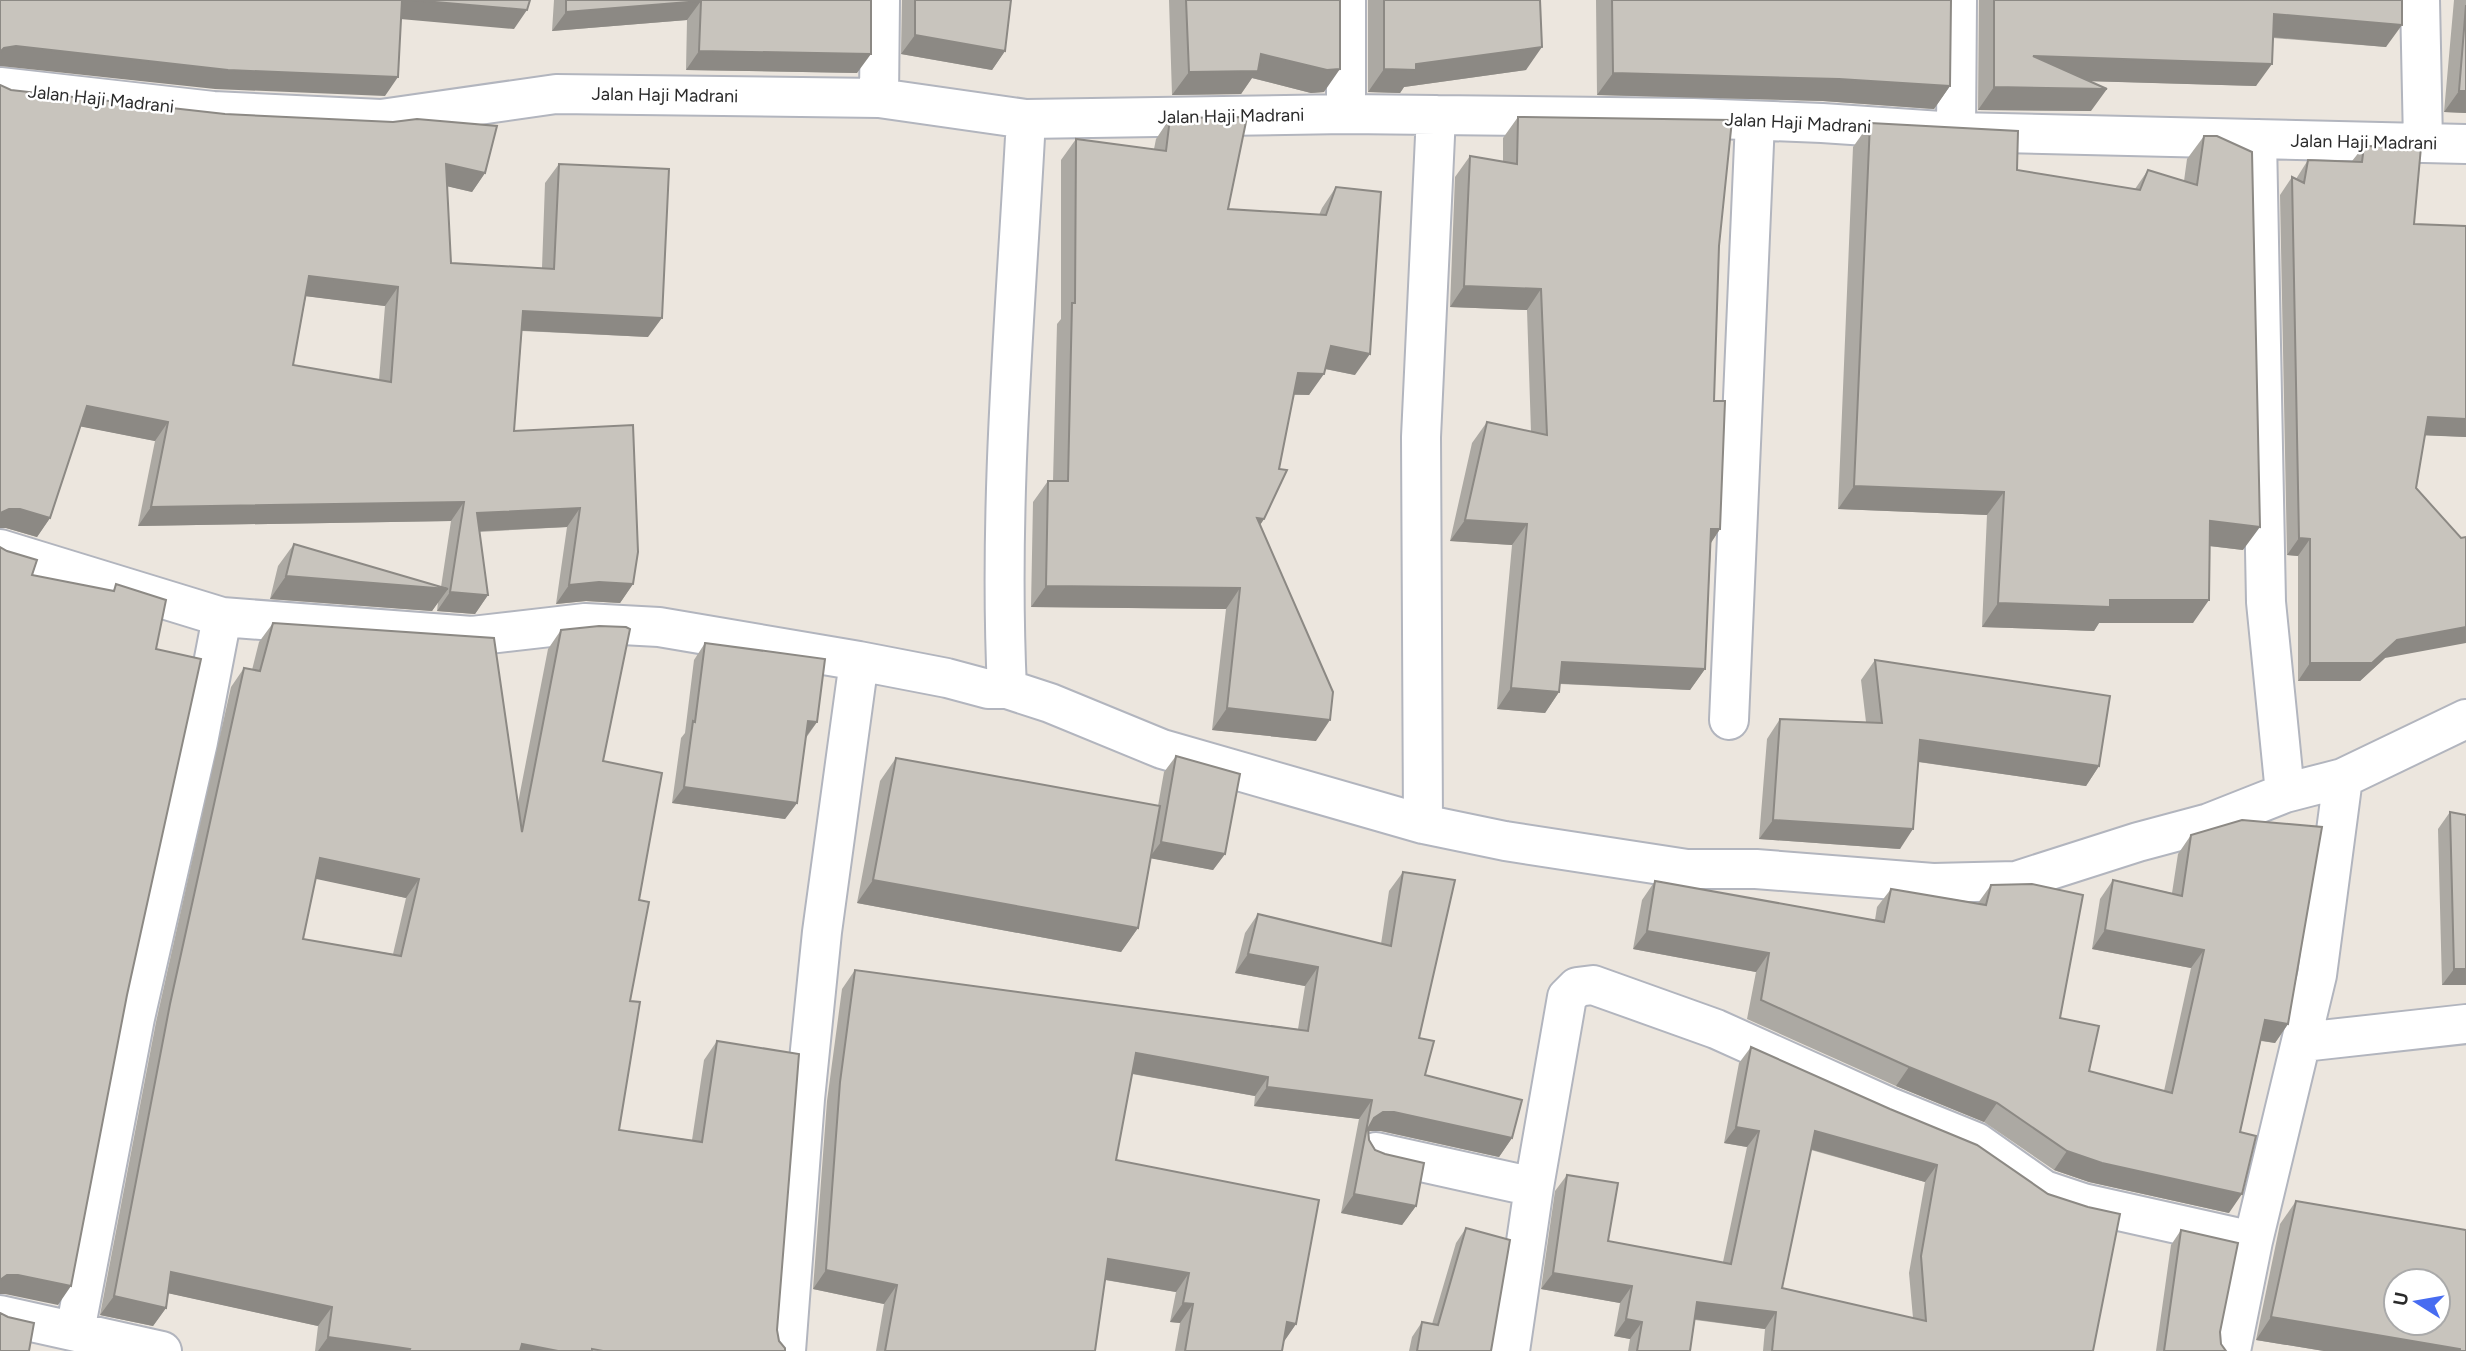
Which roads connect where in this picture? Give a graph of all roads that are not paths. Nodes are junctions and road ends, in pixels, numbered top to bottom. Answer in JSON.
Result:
{"nodes":[{"id":1,"x":880,"y":0,"type":"edge"},
{"id":2,"x":1346,"y":0,"type":"edge"},
{"id":3,"x":1957,"y":0,"type":"edge"},
{"id":4,"x":2420,"y":0,"type":"edge"},
{"id":5,"x":0,"y":87,"type":"edge"},
{"id":6,"x":879,"y":98,"type":"junction"},
{"id":7,"x":1346,"y":114,"type":"junction"},
{"id":8,"x":1436,"y":115,"type":"junction"},
{"id":9,"x":1026,"y":119,"type":"junction"},
{"id":10,"x":1755,"y":121,"type":"junction"},
{"id":11,"x":1956,"y":132,"type":"junction"},
{"id":12,"x":2256,"y":139,"type":"junction"},
{"id":13,"x":2423,"y":142,"type":"junction"},
{"id":14,"x":2466,"y":144,"type":"edge"},
{"id":15,"x":0,"y":549,"type":"edge"},
{"id":16,"x":222,"y":617,"type":"junction"},
{"id":17,"x":859,"y":661,"type":"junction"},
{"id":18,"x":1007,"y":689,"type":"junction"},
{"id":19,"x":2466,"y":719,"type":"edge"},
{"id":20,"x":1729,"y":720,"type":"dead end"},
{"id":21,"x":2343,"y":778,"type":"junction"},
{"id":22,"x":2285,"y":793,"type":"junction"},
{"id":23,"x":1423,"y":824,"type":"junction"},
{"id":24,"x":2466,"y":1024,"type":"edge"},
{"id":25,"x":2303,"y":1042,"type":"junction"},
{"id":26,"x":1376,"y":1152,"type":"edge"},
{"id":27,"x":1534,"y":1187,"type":"junction"},
{"id":28,"x":2253,"y":1241,"type":"junction"},
{"id":29,"x":0,"y":1315,"type":"edge"},
{"id":30,"x":75,"y":1331,"type":"junction"},
{"id":31,"x":162,"y":1351,"type":"edge"},
{"id":32,"x":786,"y":1351,"type":"edge"},
{"id":33,"x":1510,"y":1351,"type":"edge"},
{"id":34,"x":2231,"y":1351,"type":"edge"}],
"edges":[{"from":1,"to":6,"type":"street"},
{"from":2,"to":7,"type":"street"},
{"from":3,"to":11,"type":"street"},
{"from":4,"to":13,"type":"street"},
{"from":5,"to":6,"type":"street","name":"Jalan Haji Madrani"},
{"from":6,"to":9,"type":"street","name":"Jalan Haji Madrani"},
{"from":7,"to":8,"type":"street","name":"Jalan Haji Madrani"},
{"from":7,"to":9,"type":"street","name":"Jalan Haji Madrani"},
{"from":8,"to":10,"type":"street","name":"Jalan Haji Madrani"},
{"from":8,"to":23,"type":"street"},
{"from":9,"to":18,"type":"street"},
{"from":10,"to":11,"type":"street","name":"Jalan Haji Madrani"},
{"from":10,"to":20,"type":"street"},
{"from":11,"to":12,"type":"street","name":"Jalan Haji Madrani"},
{"from":12,"to":13,"type":"street","name":"Jalan Haji Madrani"},
{"from":12,"to":22,"type":"street"},
{"from":13,"to":14,"type":"street","name":"Jalan Haji Madrani"},
{"from":15,"to":16,"type":"street"},
{"from":16,"to":17,"type":"street"},
{"from":16,"to":30,"type":"street"},
{"from":17,"to":18,"type":"street"},
{"from":17,"to":32,"type":"street"},
{"from":18,"to":23,"type":"street"},
{"from":19,"to":21,"type":"street"},
{"from":21,"to":22,"type":"street"},
{"from":21,"to":25,"type":"street"},
{"from":22,"to":23,"type":"street"},
{"from":24,"to":25,"type":"street"},
{"from":25,"to":28,"type":"street"},
{"from":26,"to":27,"type":"street"},
{"from":27,"to":28,"type":"street"},
{"from":27,"to":33,"type":"street"},
{"from":28,"to":34,"type":"street"},
{"from":29,"to":30,"type":"street"},
{"from":30,"to":31,"type":"street"}]}
